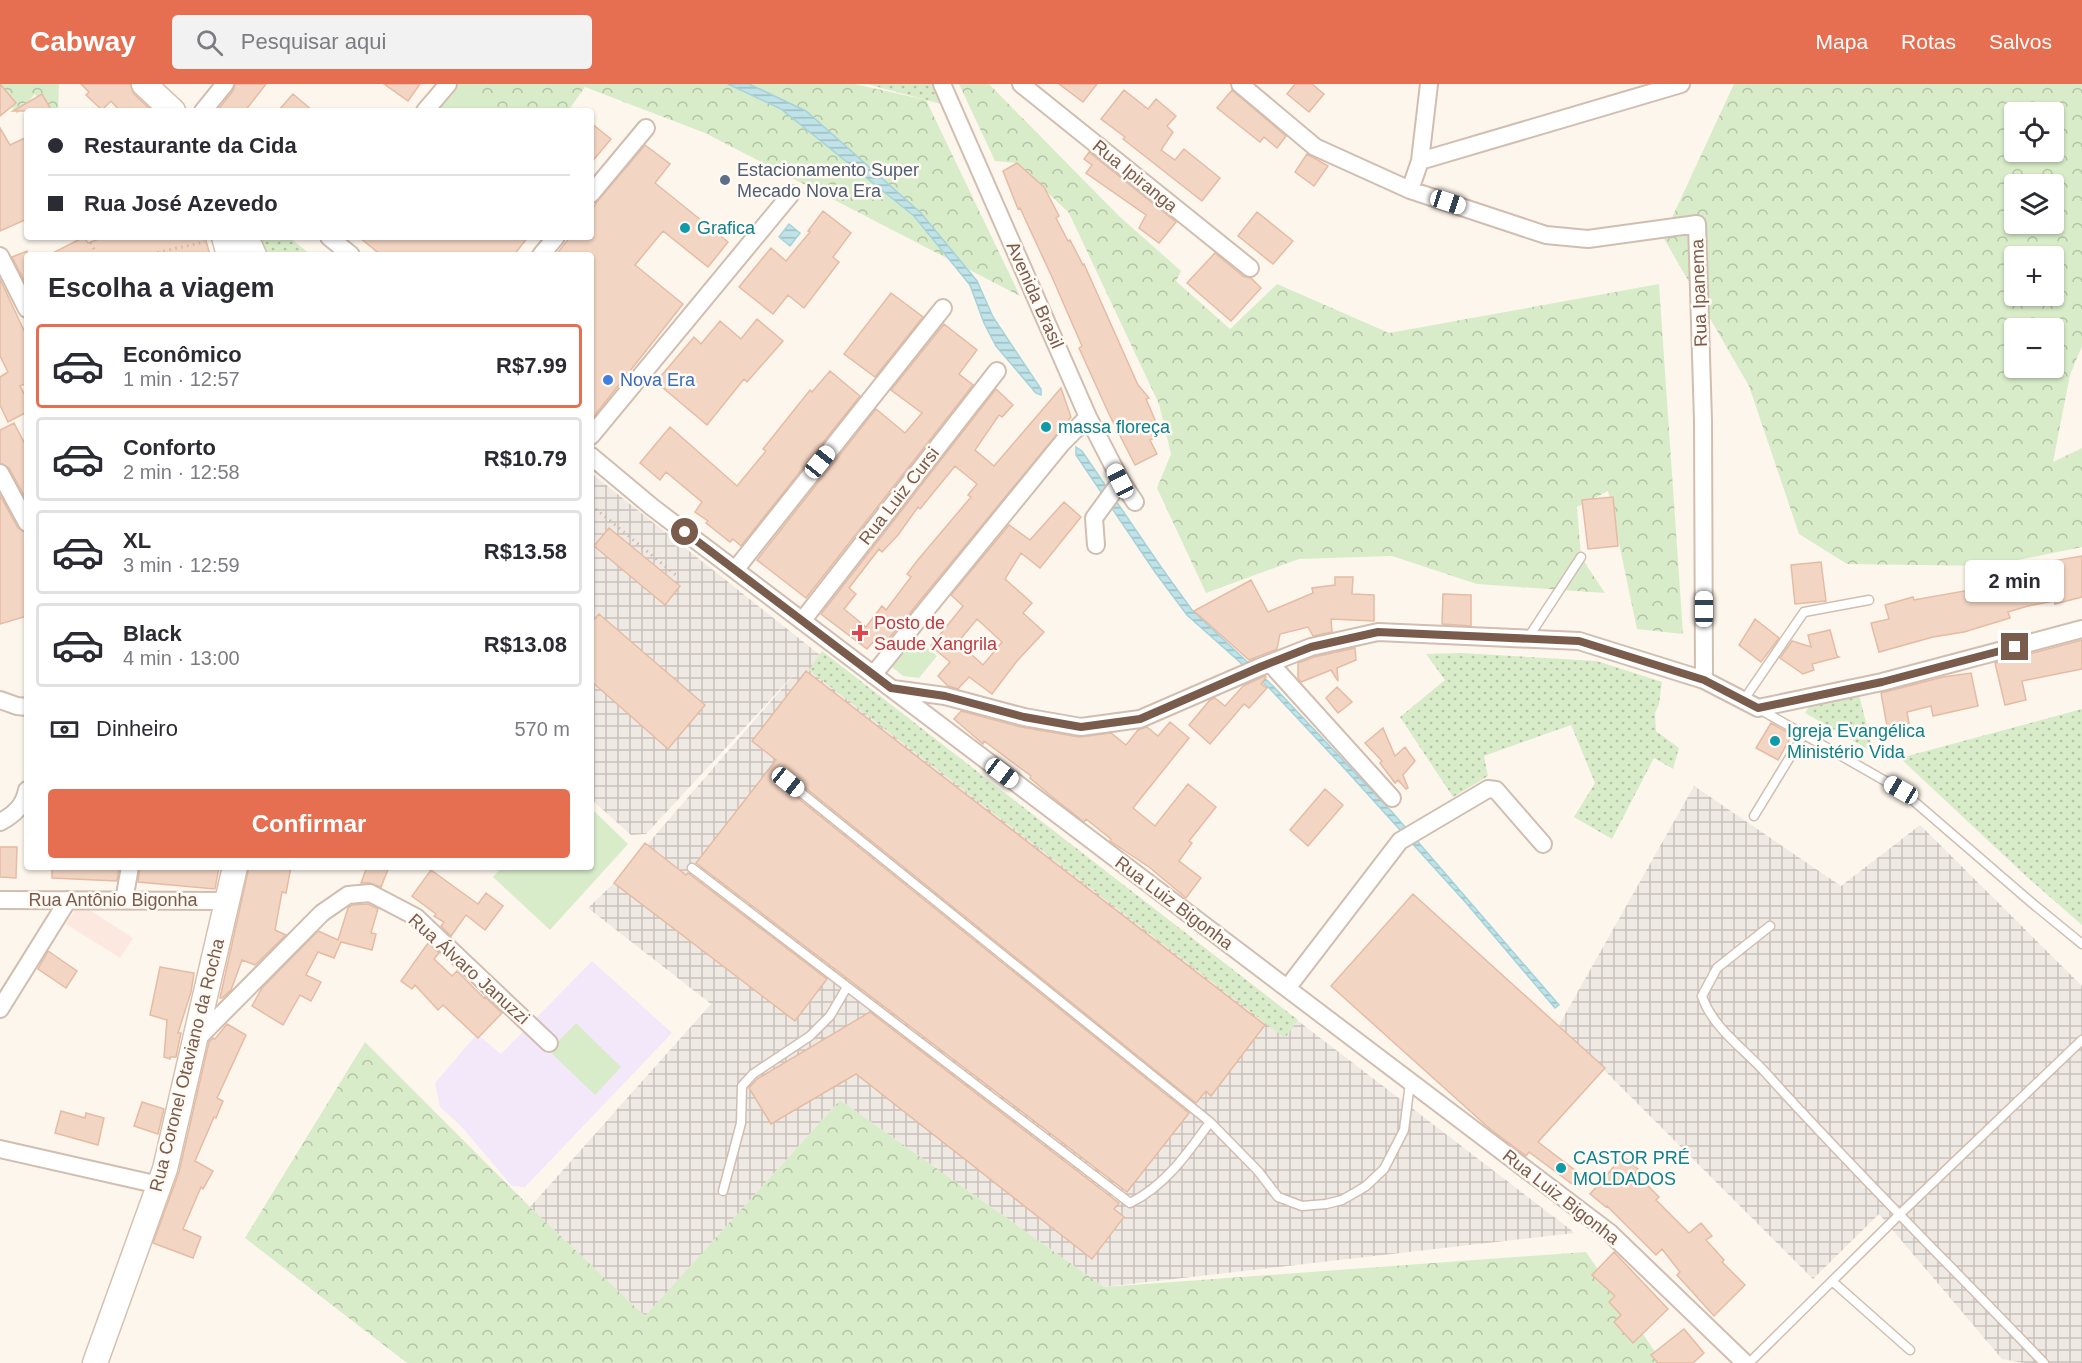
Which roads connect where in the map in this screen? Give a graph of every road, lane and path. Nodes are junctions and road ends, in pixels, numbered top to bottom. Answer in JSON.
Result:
{"nodes":[{"id":1,"x":225,"y":84,"type":"edge"},
{"id":2,"x":448,"y":84,"type":"edge"},
{"id":3,"x":942,"y":84,"type":"edge"},
{"id":4,"x":1021,"y":84,"type":"edge"},
{"id":5,"x":1240,"y":84,"type":"edge"},
{"id":6,"x":1429,"y":84,"type":"edge"},
{"id":7,"x":1681,"y":84,"type":"edge"},
{"id":8,"x":205,"y":108,"type":"edge"},
{"id":9,"x":428,"y":108,"type":"edge"},
{"id":10,"x":646,"y":128,"type":"dead end"},
{"id":11,"x":1420,"y":161,"type":"junction"},
{"id":12,"x":594,"y":190,"type":"edge"},
{"id":13,"x":1410,"y":190,"type":"junction"},
{"id":14,"x":791,"y":194,"type":"dead end"},
{"id":15,"x":211,"y":240,"type":"edge"},
{"id":16,"x":333,"y":240,"type":"edge"},
{"id":17,"x":554,"y":240,"type":"edge"},
{"id":18,"x":159,"y":252,"type":"edge"},
{"id":19,"x":347,"y":252,"type":"edge"},
{"id":20,"x":544,"y":252,"type":"edge"},
{"id":21,"x":0,"y":256,"type":"edge"},
{"id":22,"x":1250,"y":267,"type":"dead end"},
{"id":23,"x":24,"y":303,"type":"edge"},
{"id":24,"x":943,"y":308,"type":"dead end"},
{"id":25,"x":997,"y":372,"type":"dead end"},
{"id":26,"x":1088,"y":417,"type":"junction"},
{"id":27,"x":594,"y":432,"type":"edge"},
{"id":28,"x":594,"y":459,"type":"edge"},
{"id":29,"x":0,"y":473,"type":"edge"},
{"id":30,"x":1118,"y":484,"type":"junction"},
{"id":31,"x":1136,"y":502,"type":"dead end"},
{"id":32,"x":594,"y":507,"type":"edge"},
{"id":33,"x":24,"y":517,"type":"edge"},
{"id":34,"x":1096,"y":545,"type":"dead end"},
{"id":35,"x":1581,"y":557,"type":"dead end"},
{"id":36,"x":735,"y":570,"type":"junction"},
{"id":37,"x":677,"y":576,"type":"dead end"},
{"id":38,"x":1869,"y":600,"type":"dead end"},
{"id":39,"x":802,"y":621,"type":"junction"},
{"id":40,"x":2082,"y":629,"type":"edge"},
{"id":41,"x":1528,"y":638,"type":"junction"},
{"id":42,"x":1270,"y":663,"type":"junction"},
{"id":43,"x":873,"y":675,"type":"junction"},
{"id":44,"x":1704,"y":680,"type":"junction"},
{"id":45,"x":891,"y":688,"type":"junction"},
{"id":46,"x":0,"y":700,"type":"edge"},
{"id":47,"x":1750,"y":704,"type":"junction"},
{"id":48,"x":24,"y":707,"type":"edge"},
{"id":49,"x":1804,"y":734,"type":"junction"},
{"id":50,"x":788,"y":782,"type":"dead end"},
{"id":51,"x":1392,"y":798,"type":"dead end"},
{"id":52,"x":24,"y":802,"type":"edge"},
{"id":53,"x":1754,"y":816,"type":"dead end"},
{"id":54,"x":0,"y":822,"type":"edge"},
{"id":55,"x":1543,"y":844,"type":"dead end"},
{"id":56,"x":692,"y":868,"type":"dead end"},
{"id":57,"x":129,"y":870,"type":"edge"},
{"id":58,"x":234,"y":870,"type":"edge"},
{"id":59,"x":0,"y":900,"type":"edge"},
{"id":60,"x":68,"y":900,"type":"junction"},
{"id":61,"x":124,"y":900,"type":"junction"},
{"id":62,"x":227,"y":901,"type":"junction"},
{"id":63,"x":1770,"y":926,"type":"dead end"},
{"id":64,"x":2082,"y":944,"type":"edge"},
{"id":65,"x":1281,"y":984,"type":"junction"},
{"id":66,"x":847,"y":987,"type":"junction"},
{"id":67,"x":0,"y":1009,"type":"edge"},
{"id":68,"x":2082,"y":1040,"type":"edge"},
{"id":69,"x":194,"y":1042,"type":"junction"},
{"id":70,"x":549,"y":1043,"type":"dead end"},
{"id":71,"x":1410,"y":1083,"type":"junction"},
{"id":72,"x":1210,"y":1122,"type":"junction"},
{"id":73,"x":0,"y":1149,"type":"edge"},
{"id":74,"x":159,"y":1185,"type":"junction"},
{"id":75,"x":723,"y":1191,"type":"dead end"},
{"id":76,"x":1900,"y":1214,"type":"junction"},
{"id":77,"x":1832,"y":1281,"type":"junction"},
{"id":78,"x":1910,"y":1350,"type":"dead end"},
{"id":79,"x":95,"y":1363,"type":"edge"},
{"id":80,"x":1747,"y":1363,"type":"edge"},
{"id":81,"x":2044,"y":1363,"type":"edge"}],
"edges":[{"from":1,"to":8,"type":"street"},
{"from":2,"to":9,"type":"street"},
{"from":3,"to":26,"type":"street","name":"Avenida Brasil"},
{"from":4,"to":22,"type":"street","name":"Rua Ipiranga"},
{"from":5,"to":13,"type":"street","name":"Rua Ipanema"},
{"from":6,"to":11,"type":"street"},
{"from":7,"to":11,"type":"street"},
{"from":10,"to":12,"type":"street"},
{"from":11,"to":13,"type":"street"},
{"from":13,"to":44,"type":"street","name":"Rua Ipanema"},
{"from":14,"to":27,"type":"street"},
{"from":15,"to":18,"type":"path"},
{"from":16,"to":19,"type":"street"},
{"from":17,"to":20,"type":"street"},
{"from":21,"to":23,"type":"street"},
{"from":24,"to":36,"type":"street"},
{"from":25,"to":39,"type":"street","name":"Rua Luiz Cursi"},
{"from":26,"to":30,"type":"street","name":"Avenida Brasil"},
{"from":26,"to":43,"type":"street"},
{"from":28,"to":36,"type":"street","name":"Rua Luiz Bigonha"},
{"from":29,"to":33,"type":"street"},
{"from":30,"to":31,"type":"street","name":"Avenida Brasil"},
{"from":30,"to":34,"type":"street"},
{"from":32,"to":37,"type":"path"},
{"from":35,"to":41,"type":"lane"},
{"from":36,"to":39,"type":"street","name":"Rua Luiz Bigonha"},
{"from":38,"to":47,"type":"lane"},
{"from":39,"to":43,"type":"street","name":"Rua Luiz Bigonha"},
{"from":40,"to":47,"type":"street"},
{"from":41,"to":42,"type":"street"},
{"from":41,"to":44,"type":"street"},
{"from":42,"to":45,"type":"street"},
{"from":42,"to":51,"type":"street"},
{"from":43,"to":45,"type":"street","name":"Rua Luiz Bigonha"},
{"from":44,"to":47,"type":"street"},
{"from":45,"to":65,"type":"street","name":"Rua Luiz Bigonha"},
{"from":46,"to":48,"type":"street"},
{"from":47,"to":49,"type":"lane"},
{"from":49,"to":53,"type":"lane"},
{"from":49,"to":64,"type":"lane"},
{"from":50,"to":72,"type":"lane"},
{"from":52,"to":54,"type":"street"},
{"from":55,"to":65,"type":"street"},
{"from":56,"to":66,"type":"lane"},
{"from":57,"to":61,"type":"street"},
{"from":58,"to":62,"type":"street","name":"Rua Coronel Otaviano da Rocha"},
{"from":59,"to":60,"type":"street","name":"Rua Antônio Bigonha"},
{"from":60,"to":61,"type":"street","name":"Rua Antônio Bigonha"},
{"from":60,"to":67,"type":"street"},
{"from":61,"to":62,"type":"street","name":"Rua Antônio Bigonha"},
{"from":62,"to":69,"type":"street","name":"Rua Coronel Otaviano da Rocha"},
{"from":63,"to":76,"type":"lane"},
{"from":65,"to":71,"type":"street","name":"Rua Luiz Bigonha"},
{"from":66,"to":72,"type":"lane"},
{"from":66,"to":75,"type":"lane"},
{"from":68,"to":76,"type":"lane","name":"Rua Luiz Bigonha"},
{"from":69,"to":70,"type":"street","name":"Rua Álvaro Januzzi"},
{"from":69,"to":74,"type":"street","name":"Rua Coronel Otaviano da Rocha"},
{"from":71,"to":72,"type":"lane"},
{"from":71,"to":80,"type":"street","name":"Rua Luiz Bigonha"},
{"from":73,"to":74,"type":"street"},
{"from":74,"to":79,"type":"street","name":"Rua Coronel Otaviano da Rocha"},
{"from":76,"to":77,"type":"lane","name":"Rua Luiz Bigonha"},
{"from":76,"to":81,"type":"lane"},
{"from":77,"to":78,"type":"lane"},
{"from":77,"to":80,"type":"lane","name":"Rua Luiz Bigonha"}]}
